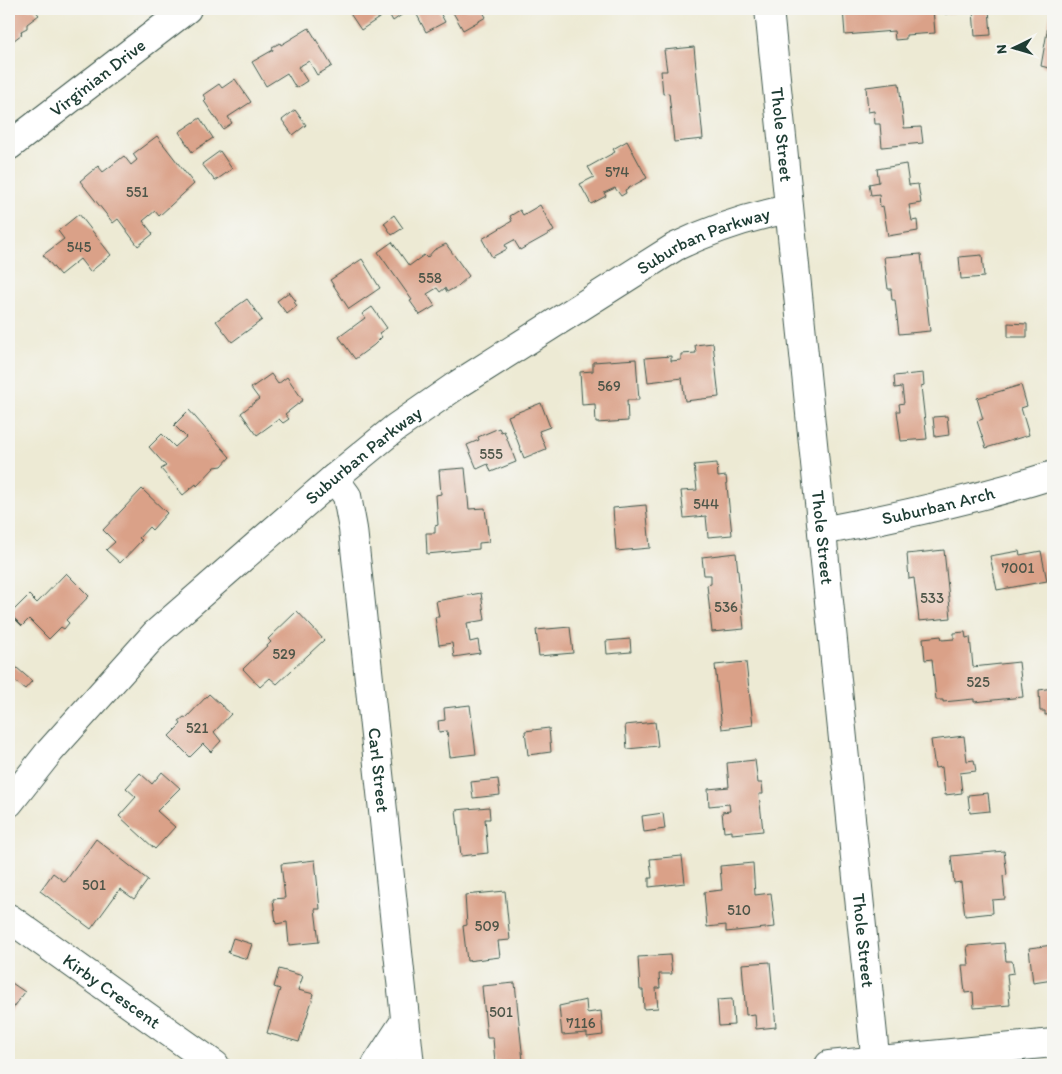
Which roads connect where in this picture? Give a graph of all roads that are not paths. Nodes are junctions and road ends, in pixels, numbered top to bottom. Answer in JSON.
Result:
{"nodes":[{"id":1,"x":187,"y":9,"type":"edge"},
{"id":2,"x":769,"y":9,"type":"edge"},
{"id":3,"x":9,"y":146,"type":"edge"},
{"id":4,"x":789,"y":209,"type":"junction"},
{"id":5,"x":1053,"y":475,"type":"edge"},
{"id":6,"x":334,"y":478,"type":"junction"},
{"id":7,"x":822,"y":531,"type":"junction"},
{"id":8,"x":9,"y":803,"type":"edge"},
{"id":9,"x":9,"y":918,"type":"edge"},
{"id":10,"x":405,"y":1021,"type":"junction"},
{"id":11,"x":1053,"y":1044,"type":"edge"},
{"id":12,"x":876,"y":1063,"type":"edge"},
{"id":13,"x":215,"y":1065,"type":"edge"},
{"id":14,"x":376,"y":1065,"type":"edge"},
{"id":15,"x":410,"y":1065,"type":"edge"},
{"id":16,"x":828,"y":1065,"type":"edge"}],
"edges":[{"from":1,"to":3,"type":"street","name":"Virginian Drive"},
{"from":2,"to":4,"type":"street","name":"Thole Street"},
{"from":4,"to":6,"type":"street","name":"Suburban Parkway"},
{"from":4,"to":7,"type":"street","name":"Thole Street"},
{"from":5,"to":7,"type":"street","name":"Suburban Arch"},
{"from":6,"to":8,"type":"street","name":"Suburban Parkway"},
{"from":6,"to":10,"type":"street","name":"Carl Street"},
{"from":7,"to":12,"type":"street","name":"Thole Street"},
{"from":9,"to":13,"type":"street","name":"Kirby Crescent"},
{"from":10,"to":14,"type":"street"},
{"from":10,"to":15,"type":"street","name":"Carl Street"},
{"from":11,"to":12,"type":"street"},
{"from":12,"to":16,"type":"street"}]}
